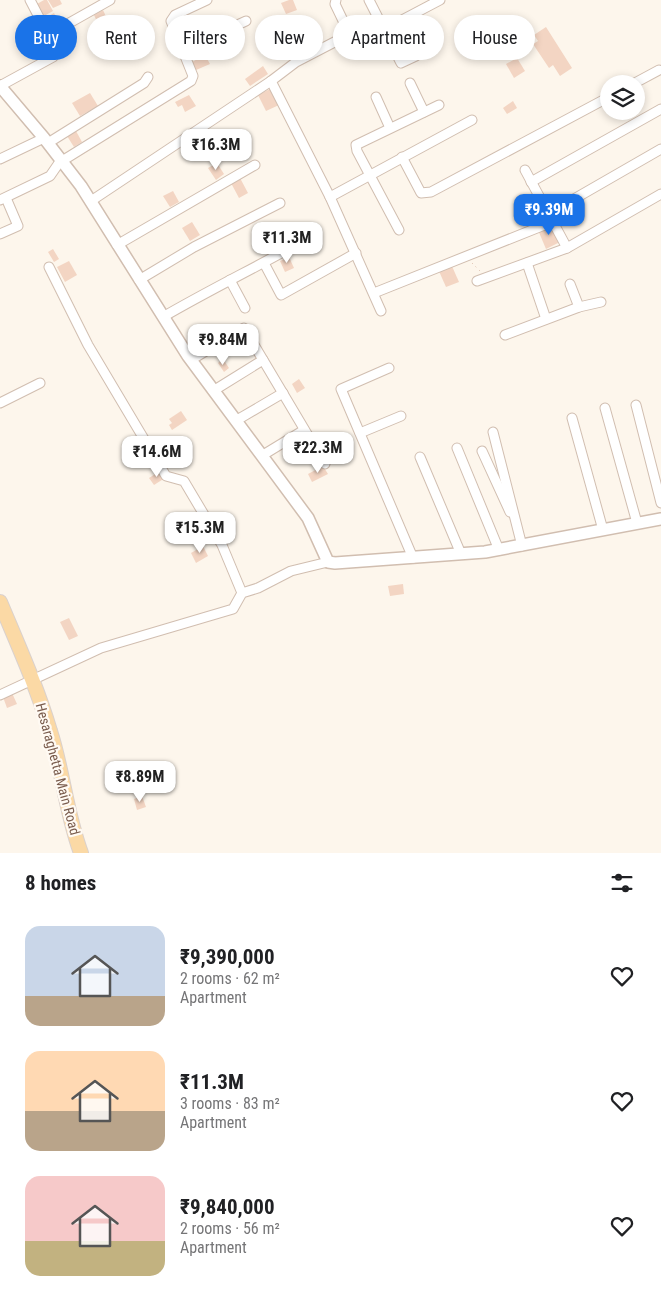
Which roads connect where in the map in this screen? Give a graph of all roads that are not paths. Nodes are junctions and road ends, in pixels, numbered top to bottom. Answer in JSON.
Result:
{"nodes":[{"id":1,"x":31,"y":0,"type":"edge"},
{"id":2,"x":110,"y":0,"type":"edge"},
{"id":3,"x":207,"y":0,"type":"edge"},
{"id":4,"x":336,"y":0,"type":"edge"},
{"id":5,"x":369,"y":0,"type":"edge"},
{"id":6,"x":440,"y":0,"type":"edge"},
{"id":7,"x":38,"y":15,"type":"edge"},
{"id":8,"x":176,"y":15,"type":"edge"},
{"id":9,"x":340,"y":15,"type":"edge"},
{"id":10,"x":377,"y":15,"type":"edge"},
{"id":11,"x":412,"y":15,"type":"edge"},
{"id":12,"x":77,"y":19,"type":"edge"},
{"id":13,"x":333,"y":42,"type":"edge"},
{"id":14,"x":46,"y":60,"type":"edge"},
{"id":15,"x":187,"y":60,"type":"edge"},
{"id":16,"x":659,"y":70,"type":"dead end"},
{"id":17,"x":148,"y":77,"type":"dead end"},
{"id":18,"x":645,"y":78,"type":"edge"},
{"id":19,"x":271,"y":81,"type":"junction"},
{"id":20,"x":410,"y":83,"type":"dead end"},
{"id":21,"x":0,"y":86,"type":"edge"},
{"id":22,"x":376,"y":97,"type":"dead end"},
{"id":23,"x":600,"y":102,"type":"edge"},
{"id":24,"x":439,"y":105,"type":"dead end"},
{"id":25,"x":661,"y":109,"type":"edge"},
{"id":26,"x":424,"y":112,"type":"junction"},
{"id":27,"x":472,"y":120,"type":"dead end"},
{"id":28,"x":390,"y":128,"type":"junction"},
{"id":29,"x":46,"y":140,"type":"junction"},
{"id":30,"x":661,"y":149,"type":"edge"},
{"id":31,"x":402,"y":157,"type":"junction"},
{"id":32,"x":0,"y":159,"type":"edge"},
{"id":33,"x":61,"y":160,"type":"junction"},
{"id":34,"x":255,"y":165,"type":"dead end"},
{"id":35,"x":525,"y":170,"type":"dead end"},
{"id":36,"x":369,"y":175,"type":"junction"},
{"id":37,"x":531,"y":182,"type":"junction"},
{"id":38,"x":661,"y":194,"type":"edge"},
{"id":39,"x":330,"y":197,"type":"junction"},
{"id":40,"x":3,"y":199,"type":"edge"},
{"id":41,"x":90,"y":201,"type":"junction"},
{"id":42,"x":280,"y":203,"type":"dead end"},
{"id":43,"x":550,"y":218,"type":"junction"},
{"id":44,"x":399,"y":230,"type":"dead end"},
{"id":45,"x":0,"y":234,"type":"edge"},
{"id":46,"x":310,"y":237,"type":"dead end"},
{"id":47,"x":117,"y":245,"type":"junction"},
{"id":48,"x":567,"y":248,"type":"junction"},
{"id":49,"x":356,"y":253,"type":"junction"},
{"id":50,"x":264,"y":263,"type":"junction"},
{"id":51,"x":526,"y":263,"type":"junction"},
{"id":52,"x":49,"y":267,"type":"dead end"},
{"id":53,"x":139,"y":280,"type":"junction"},
{"id":54,"x":230,"y":280,"type":"junction"},
{"id":55,"x":477,"y":281,"type":"dead end"},
{"id":56,"x":570,"y":284,"type":"dead end"},
{"id":57,"x":374,"y":293,"type":"junction"},
{"id":58,"x":601,"y":302,"type":"dead end"},
{"id":59,"x":579,"y":307,"type":"junction"},
{"id":60,"x":245,"y":308,"type":"dead end"},
{"id":61,"x":381,"y":311,"type":"dead end"},
{"id":62,"x":163,"y":318,"type":"junction"},
{"id":63,"x":546,"y":319,"type":"junction"},
{"id":64,"x":505,"y":335,"type":"dead end"},
{"id":65,"x":191,"y":360,"type":"junction"},
{"id":66,"x":263,"y":360,"type":"junction"},
{"id":67,"x":389,"y":368,"type":"dead end"},
{"id":68,"x":40,"y":383,"type":"dead end"},
{"id":69,"x":214,"y":391,"type":"junction"},
{"id":70,"x":283,"y":393,"type":"junction"},
{"id":71,"x":0,"y":403,"type":"edge"},
{"id":72,"x":636,"y":405,"type":"dead end"},
{"id":73,"x":605,"y":408,"type":"dead end"},
{"id":74,"x":401,"y":416,"type":"dead end"},
{"id":75,"x":572,"y":418,"type":"dead end"},
{"id":76,"x":237,"y":420,"type":"junction"},
{"id":77,"x":304,"y":430,"type":"junction"},
{"id":78,"x":494,"y":432,"type":"dead end"},
{"id":79,"x":360,"y":433,"type":"junction"},
{"id":80,"x":457,"y":448,"type":"dead end"},
{"id":81,"x":482,"y":451,"type":"dead end"},
{"id":82,"x":263,"y":455,"type":"junction"},
{"id":83,"x":420,"y":457,"type":"dead end"},
{"id":84,"x":325,"y":464,"type":"dead end"},
{"id":85,"x":661,"y":503,"type":"edge"},
{"id":86,"x":514,"y":516,"type":"junction"},
{"id":87,"x":661,"y":519,"type":"edge"},
{"id":88,"x":637,"y":523,"type":"junction"},
{"id":89,"x":603,"y":530,"type":"junction"},
{"id":90,"x":522,"y":546,"type":"junction"},
{"id":91,"x":499,"y":550,"type":"junction"},
{"id":92,"x":461,"y":554,"type":"junction"},
{"id":93,"x":413,"y":558,"type":"junction"},
{"id":94,"x":328,"y":562,"type":"junction"},
{"id":95,"x":242,"y":593,"type":"junction"},
{"id":96,"x":0,"y":602,"type":"edge"},
{"id":97,"x":32,"y":679,"type":"junction"},
{"id":98,"x":0,"y":695,"type":"edge"},
{"id":99,"x":81,"y":853,"type":"edge"}],
"edges":[{"from":1,"to":7,"type":"street"},
{"from":2,"to":12,"type":"street"},
{"from":3,"to":8,"type":"street"},
{"from":4,"to":9,"type":"street"},
{"from":5,"to":10,"type":"street"},
{"from":6,"to":11,"type":"street"},
{"from":13,"to":19,"type":"street"},
{"from":14,"to":21,"type":"street"},
{"from":15,"to":33,"type":"street"},
{"from":16,"to":18,"type":"street"},
{"from":17,"to":29,"type":"street"},
{"from":19,"to":39,"type":"street"},
{"from":19,"to":41,"type":"street"},
{"from":20,"to":26,"type":"street"},
{"from":21,"to":29,"type":"street"},
{"from":22,"to":28,"type":"street"},
{"from":23,"to":31,"type":"street"},
{"from":24,"to":26,"type":"street"},
{"from":25,"to":37,"type":"street"},
{"from":26,"to":28,"type":"street"},
{"from":27,"to":31,"type":"street"},
{"from":28,"to":36,"type":"street"},
{"from":29,"to":32,"type":"street"},
{"from":29,"to":33,"type":"street"},
{"from":30,"to":43,"type":"street"},
{"from":31,"to":36,"type":"street"},
{"from":33,"to":40,"type":"street"},
{"from":33,"to":41,"type":"street"},
{"from":34,"to":47,"type":"street"},
{"from":35,"to":37,"type":"street"},
{"from":36,"to":39,"type":"street"},
{"from":36,"to":44,"type":"street"},
{"from":37,"to":43,"type":"street"},
{"from":38,"to":48,"type":"street"},
{"from":39,"to":49,"type":"street"},
{"from":40,"to":45,"type":"street"},
{"from":41,"to":47,"type":"street"},
{"from":42,"to":53,"type":"street"},
{"from":43,"to":48,"type":"street"},
{"from":43,"to":57,"type":"street"},
{"from":46,"to":50,"type":"street"},
{"from":47,"to":53,"type":"street"},
{"from":48,"to":51,"type":"street"},
{"from":49,"to":50,"type":"street"},
{"from":49,"to":57,"type":"street"},
{"from":50,"to":54,"type":"street"},
{"from":51,"to":55,"type":"street"},
{"from":51,"to":63,"type":"street"},
{"from":52,"to":95,"type":"street"},
{"from":53,"to":62,"type":"street"},
{"from":54,"to":60,"type":"street"},
{"from":54,"to":62,"type":"street"},
{"from":56,"to":59,"type":"street"},
{"from":57,"to":61,"type":"street"},
{"from":58,"to":59,"type":"street"},
{"from":59,"to":63,"type":"street"},
{"from":62,"to":65,"type":"street"},
{"from":63,"to":64,"type":"street"},
{"from":65,"to":66,"type":"street"},
{"from":65,"to":69,"type":"street"},
{"from":66,"to":69,"type":"street"},
{"from":66,"to":70,"type":"street"},
{"from":67,"to":79,"type":"street"},
{"from":68,"to":71,"type":"street"},
{"from":69,"to":76,"type":"street"},
{"from":70,"to":76,"type":"street"},
{"from":70,"to":77,"type":"street"},
{"from":72,"to":85,"type":"street"},
{"from":73,"to":88,"type":"street"},
{"from":74,"to":79,"type":"street"},
{"from":75,"to":89,"type":"street"},
{"from":76,"to":82,"type":"street"},
{"from":77,"to":82,"type":"street"},
{"from":77,"to":84,"type":"street"},
{"from":78,"to":86,"type":"street"},
{"from":79,"to":93,"type":"street"},
{"from":80,"to":91,"type":"street"},
{"from":81,"to":86,"type":"street"},
{"from":82,"to":94,"type":"street"},
{"from":83,"to":92,"type":"street"},
{"from":86,"to":90,"type":"street"},
{"from":87,"to":88,"type":"street"},
{"from":88,"to":89,"type":"street"},
{"from":89,"to":90,"type":"street"},
{"from":90,"to":91,"type":"street"},
{"from":91,"to":92,"type":"street"},
{"from":92,"to":93,"type":"street"},
{"from":93,"to":94,"type":"street"},
{"from":94,"to":95,"type":"street"},
{"from":95,"to":97,"type":"street"},
{"from":96,"to":97,"type":"main road","name":"Hesaraghetta Main Road"},
{"from":97,"to":98,"type":"street"},
{"from":97,"to":99,"type":"main road","name":"Hesaraghetta Main Road"}]}
